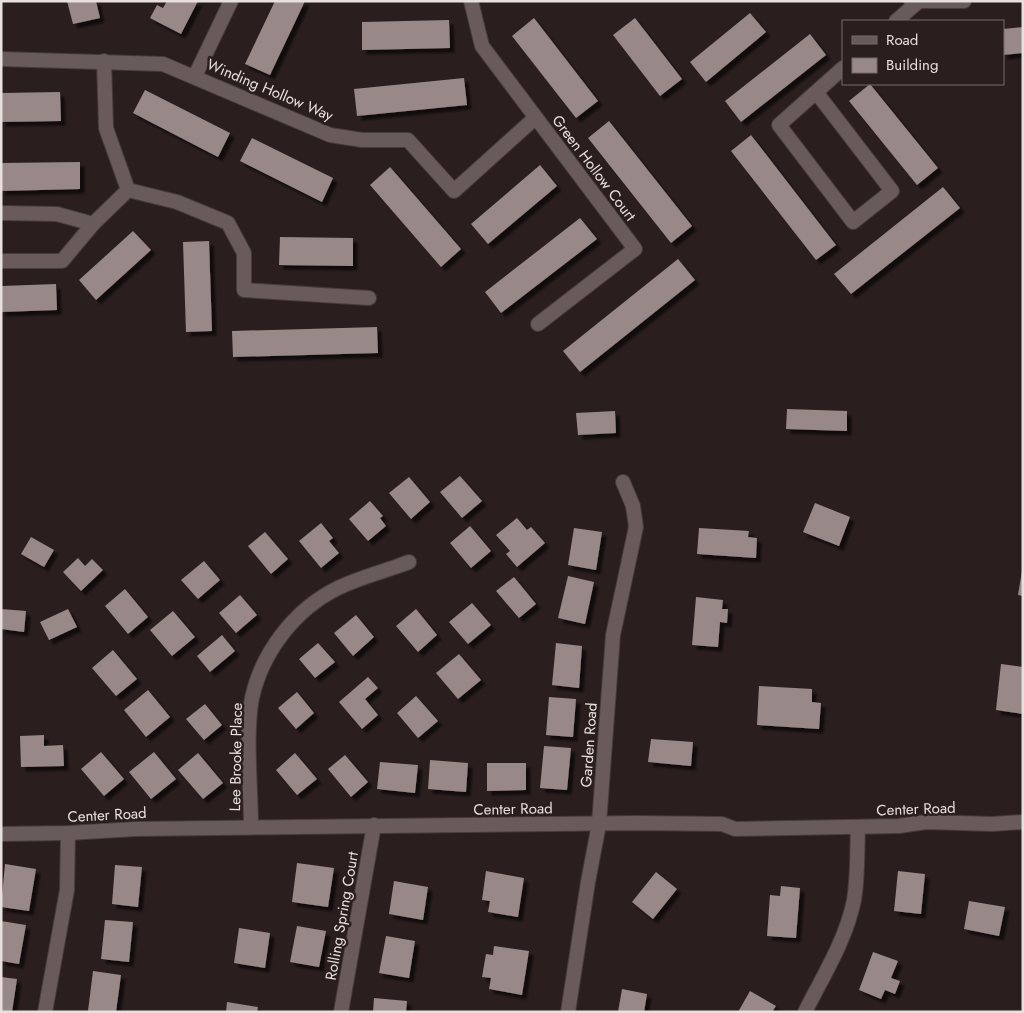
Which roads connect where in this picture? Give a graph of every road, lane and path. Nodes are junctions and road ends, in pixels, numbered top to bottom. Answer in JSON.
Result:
{"nodes":[{"id":1,"x":231,"y":1,"type":"edge"},
{"id":2,"x":471,"y":1,"type":"edge"},
{"id":3,"x":911,"y":1,"type":"edge"},
{"id":4,"x":964,"y":1,"type":"edge"},
{"id":5,"x":918,"y":2,"type":"edge"},
{"id":6,"x":897,"y":20,"type":"edge"},
{"id":7,"x":1,"y":59,"type":"edge"},
{"id":8,"x":104,"y":61,"type":"junction"},
{"id":9,"x":842,"y":69,"type":"edge"},
{"id":10,"x":195,"y":76,"type":"junction"},
{"id":11,"x":816,"y":92,"type":"junction"},
{"id":12,"x":535,"y":118,"type":"junction"},
{"id":13,"x":128,"y":190,"type":"junction"},
{"id":14,"x":1,"y":213,"type":"edge"},
{"id":15,"x":93,"y":224,"type":"junction"},
{"id":16,"x":1,"y":261,"type":"edge"},
{"id":17,"x":368,"y":298,"type":"dead end"},
{"id":18,"x":538,"y":324,"type":"dead end"},
{"id":19,"x":623,"y":482,"type":"dead end"},
{"id":20,"x":409,"y":562,"type":"dead end"},
{"id":21,"x":1023,"y":822,"type":"edge"},
{"id":22,"x":599,"y":824,"type":"junction"},
{"id":23,"x":374,"y":825,"type":"junction"},
{"id":24,"x":252,"y":827,"type":"junction"},
{"id":25,"x":858,"y":827,"type":"junction"},
{"id":26,"x":68,"y":833,"type":"junction"},
{"id":27,"x":1,"y":834,"type":"edge"},
{"id":28,"x":45,"y":1012,"type":"edge"},
{"id":29,"x":341,"y":1012,"type":"edge"},
{"id":30,"x":568,"y":1012,"type":"edge"},
{"id":31,"x":805,"y":1012,"type":"edge"}],
"edges":[{"from":1,"to":10,"type":"street"},
{"from":2,"to":12,"type":"street","name":"Green Hollow Court"},
{"from":3,"to":5,"type":"street"},
{"from":4,"to":5,"type":"street"},
{"from":5,"to":6,"type":"street"},
{"from":7,"to":8,"type":"street","name":"Winding Hollow Way"},
{"from":8,"to":10,"type":"street","name":"Winding Hollow Way"},
{"from":8,"to":13,"type":"street"},
{"from":9,"to":11,"type":"street"},
{"from":10,"to":12,"type":"street","name":"Winding Hollow Way"},
{"from":11,"to":11,"type":"street"},
{"from":12,"to":18,"type":"street","name":"Green Hollow Court"},
{"from":13,"to":15,"type":"street"},
{"from":13,"to":17,"type":"street"},
{"from":14,"to":15,"type":"street"},
{"from":15,"to":16,"type":"street"},
{"from":19,"to":22,"type":"street","name":"Garden Road"},
{"from":20,"to":24,"type":"street","name":"Lee Brooke Place"},
{"from":21,"to":25,"type":"street","name":"Center Road"},
{"from":22,"to":23,"type":"street","name":"Center Road"},
{"from":22,"to":25,"type":"street","name":"Center Road"},
{"from":22,"to":30,"type":"street","name":"Garden Road"},
{"from":23,"to":24,"type":"street","name":"Center Road"},
{"from":23,"to":29,"type":"street","name":"Rolling Spring Court"},
{"from":24,"to":26,"type":"street","name":"Center Road"},
{"from":25,"to":31,"type":"street"},
{"from":26,"to":27,"type":"street","name":"Center Road"},
{"from":26,"to":28,"type":"street"}]}
